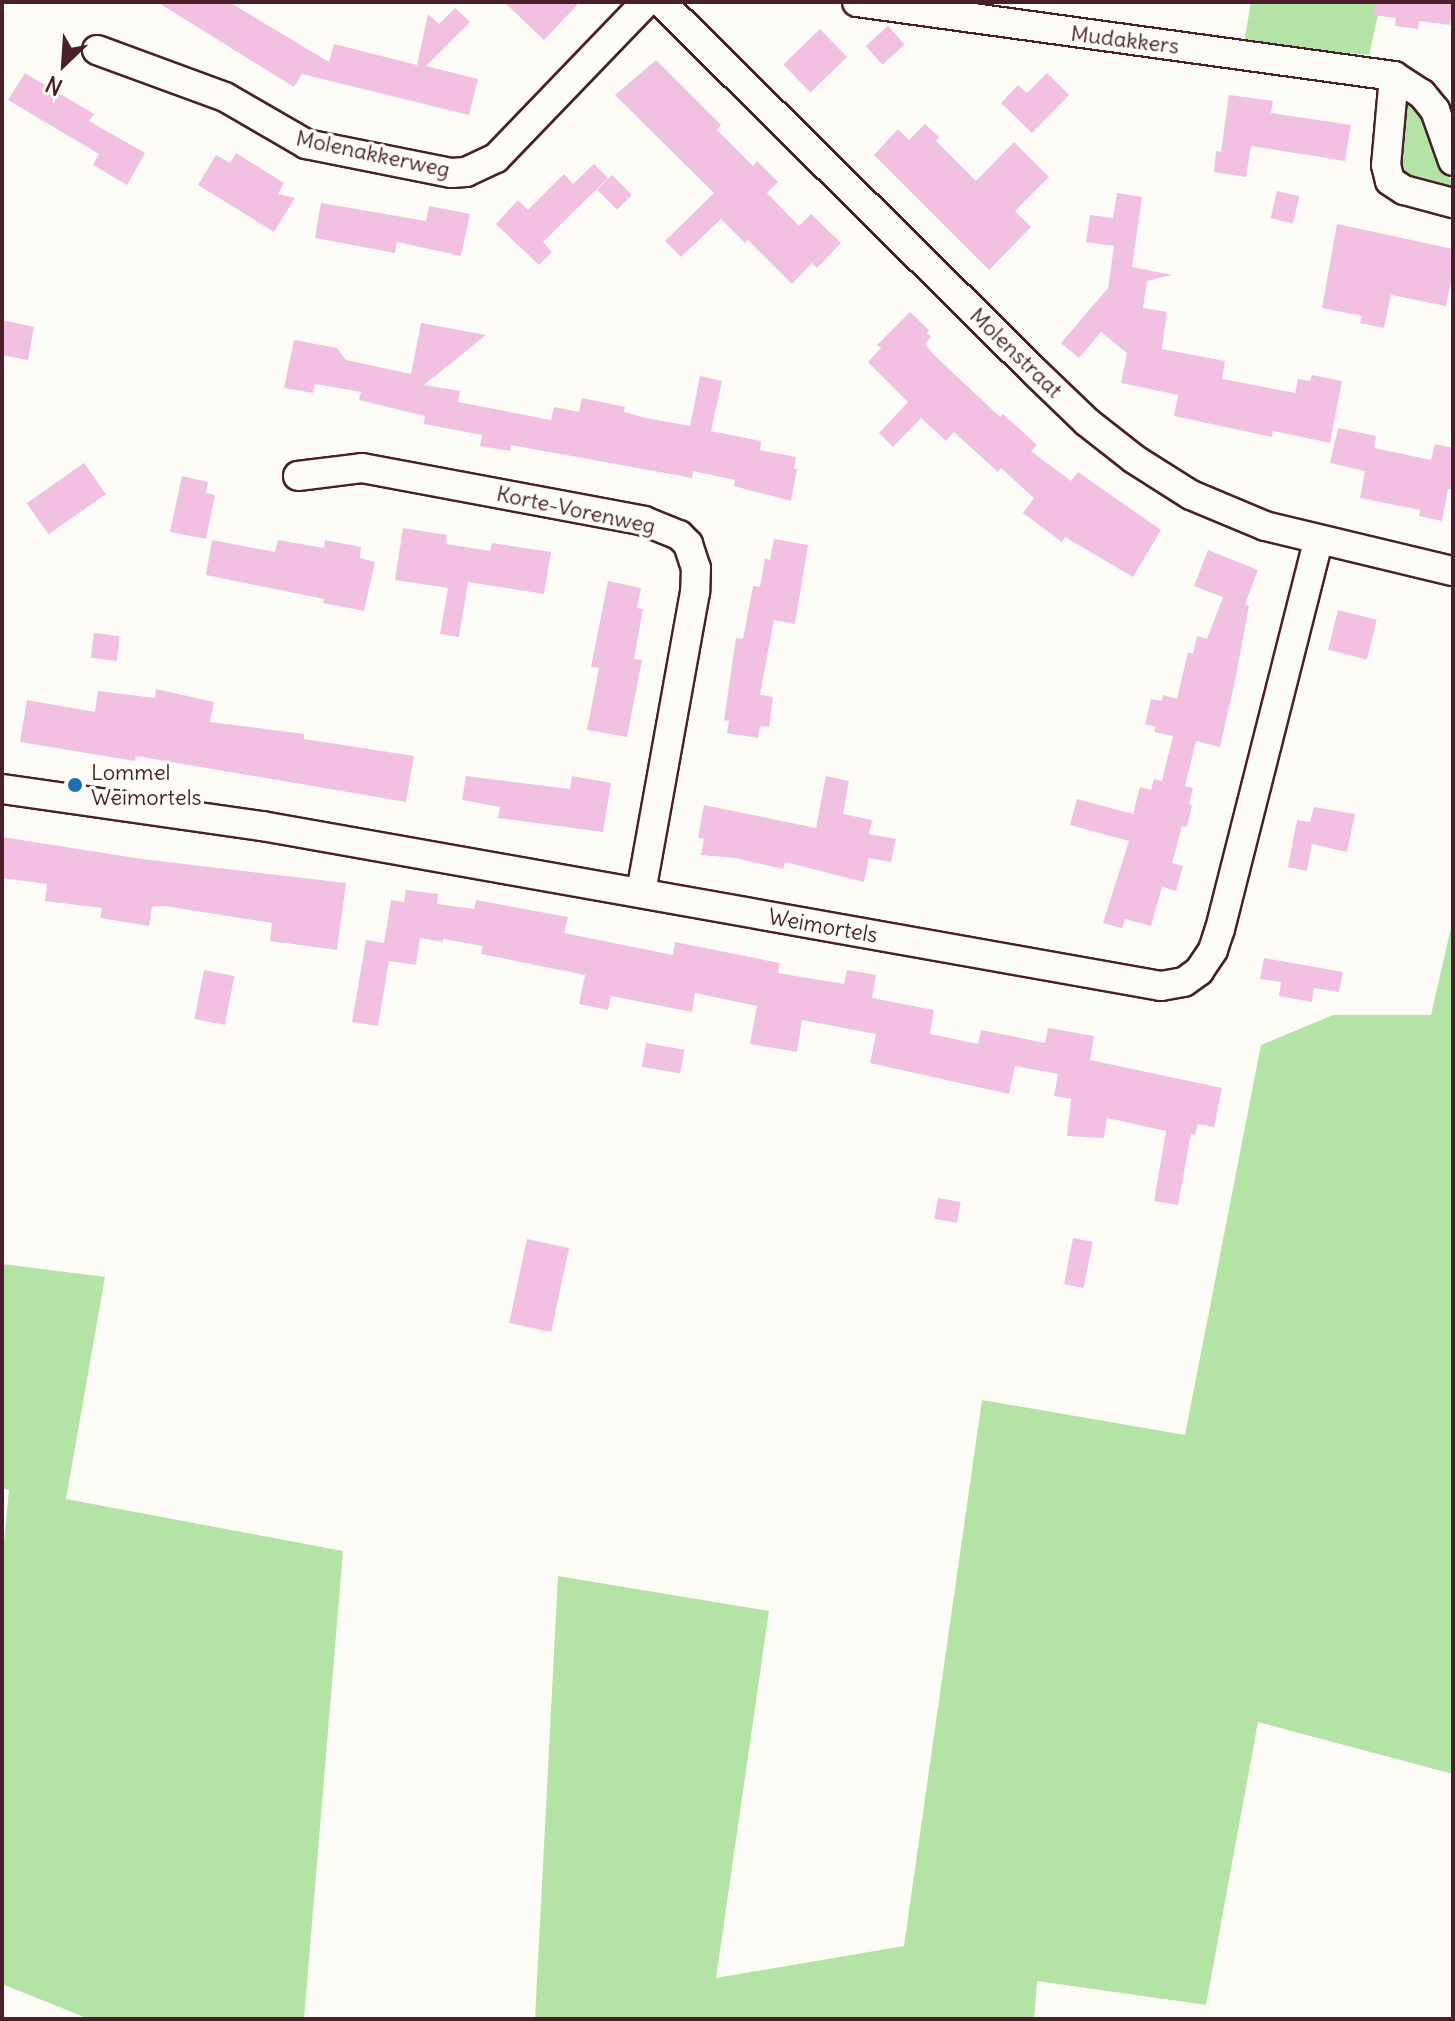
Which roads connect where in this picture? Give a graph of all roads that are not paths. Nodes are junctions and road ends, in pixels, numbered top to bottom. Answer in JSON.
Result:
{"nodes":[{"id":1,"x":646,"y":2,"type":"edge"},
{"id":2,"x":661,"y":2,"type":"edge"},
{"id":3,"x":857,"y":2,"type":"edge"},
{"id":4,"x":944,"y":9,"type":"edge"},
{"id":5,"x":97,"y":50,"type":"dead end"},
{"id":6,"x":1394,"y":76,"type":"junction"},
{"id":7,"x":1453,"y":161,"type":"edge"},
{"id":8,"x":1453,"y":203,"type":"edge"},
{"id":9,"x":298,"y":476,"type":"dead end"},
{"id":10,"x":1318,"y":541,"type":"junction"},
{"id":11,"x":1453,"y":571,"type":"edge"},
{"id":12,"x":2,"y":789,"type":"edge"},
{"id":13,"x":641,"y":892,"type":"junction"}],
"edges":[{"from":1,"to":5,"type":"street","name":"Molenakkerweg"},
{"from":2,"to":10,"type":"street","name":"Molenstraat"},
{"from":3,"to":4,"type":"street","name":"Mudakkers"},
{"from":4,"to":6,"type":"street","name":"Mudakkers"},
{"from":6,"to":7,"type":"street","name":"Mudakkers"},
{"from":6,"to":8,"type":"street"},
{"from":9,"to":13,"type":"street","name":"Korte-Vorenweg"},
{"from":10,"to":11,"type":"street","name":"Molenstraat"},
{"from":10,"to":13,"type":"street","name":"Weimortels"},
{"from":12,"to":13,"type":"street","name":"Weimortels"}]}
